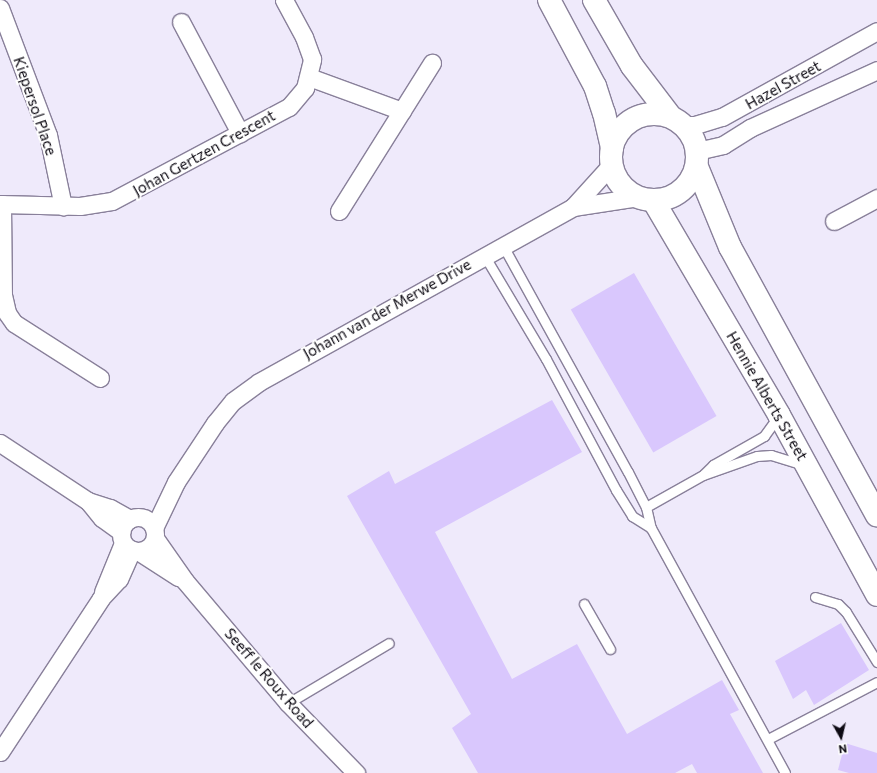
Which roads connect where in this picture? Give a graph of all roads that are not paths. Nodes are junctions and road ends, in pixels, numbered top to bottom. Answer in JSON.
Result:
{"nodes":[{"id":1,"x":284,"y":0,"type":"edge"},
{"id":2,"x":549,"y":0,"type":"edge"},
{"id":3,"x":594,"y":0,"type":"edge"},
{"id":4,"x":0,"y":8,"type":"edge"},
{"id":5,"x":181,"y":22,"type":"dead end"},
{"id":6,"x":877,"y":31,"type":"edge"},
{"id":7,"x":432,"y":63,"type":"dead end"},
{"id":8,"x":877,"y":70,"type":"edge"},
{"id":9,"x":309,"y":77,"type":"junction"},
{"id":10,"x":402,"y":111,"type":"junction"},
{"id":11,"x":677,"y":121,"type":"junction"},
{"id":12,"x":240,"y":133,"type":"junction"},
{"id":13,"x":612,"y":156,"type":"junction"},
{"id":14,"x":697,"y":159,"type":"junction"},
{"id":15,"x":646,"y":198,"type":"junction"},
{"id":16,"x":877,"y":198,"type":"edge"},
{"id":17,"x":1,"y":204,"type":"edge"},
{"id":18,"x":63,"y":206,"type":"junction"},
{"id":19,"x":573,"y":207,"type":"junction"},
{"id":20,"x":338,"y":211,"type":"dead end"},
{"id":21,"x":834,"y":221,"type":"dead end"},
{"id":22,"x":502,"y":244,"type":"junction"},
{"id":23,"x":484,"y":255,"type":"junction"},
{"id":24,"x":100,"y":378,"type":"dead end"},
{"id":25,"x":779,"y":415,"type":"junction"},
{"id":26,"x":0,"y":443,"type":"edge"},
{"id":27,"x":807,"y":465,"type":"junction"},
{"id":28,"x":703,"y":475,"type":"junction"},
{"id":29,"x":176,"y":482,"type":"junction"},
{"id":30,"x":646,"y":507,"type":"junction"},
{"id":31,"x":877,"y":515,"type":"edge"},
{"id":32,"x":651,"y":528,"type":"junction"},
{"id":33,"x":154,"y":533,"type":"junction"},
{"id":34,"x":130,"y":536,"type":"junction"},
{"id":35,"x":185,"y":581,"type":"junction"},
{"id":36,"x":877,"y":595,"type":"edge"},
{"id":37,"x":815,"y":597,"type":"dead end"},
{"id":38,"x":584,"y":604,"type":"dead end"},
{"id":39,"x":389,"y":643,"type":"dead end"},
{"id":40,"x":610,"y":649,"type":"dead end"},
{"id":41,"x":877,"y":662,"type":"edge"},
{"id":42,"x":877,"y":682,"type":"edge"},
{"id":43,"x":288,"y":703,"type":"junction"},
{"id":44,"x":768,"y":738,"type":"junction"},
{"id":45,"x":0,"y":752,"type":"edge"},
{"id":46,"x":356,"y":773,"type":"edge"},
{"id":47,"x":785,"y":773,"type":"edge"}],
"edges":[{"from":1,"to":9,"type":"street","name":"Johan Gertzen Crescent"},
{"from":2,"to":13,"type":"street","name":"Hennie Alberts Street"},
{"from":3,"to":11,"type":"street"},
{"from":4,"to":18,"type":"street","name":"Kiepersol Place"},
{"from":5,"to":12,"type":"street"},
{"from":6,"to":11,"type":"street","name":"Hazel Street"},
{"from":7,"to":10,"type":"street"},
{"from":8,"to":14,"type":"street","name":"Hazel Street"},
{"from":9,"to":10,"type":"street"},
{"from":9,"to":12,"type":"street","name":"Johan Gertzen Crescent"},
{"from":10,"to":20,"type":"street"},
{"from":11,"to":13,"type":"street"},
{"from":11,"to":14,"type":"street"},
{"from":12,"to":18,"type":"street","name":"Johan Gertzen Crescent"},
{"from":13,"to":15,"type":"street","name":"Hennie Alberts Street"},
{"from":13,"to":19,"type":"street"},
{"from":14,"to":15,"type":"street"},
{"from":14,"to":31,"type":"street"},
{"from":15,"to":19,"type":"street","name":"Johann van der Merwe Drive"},
{"from":15,"to":25,"type":"street","name":"Hennie Alberts Street"},
{"from":16,"to":21,"type":"street"},
{"from":17,"to":18,"type":"street","name":"Johan Gertzen Crescent"},
{"from":17,"to":24,"type":"street"},
{"from":19,"to":22,"type":"street","name":"Johann van der Merwe Drive"},
{"from":22,"to":23,"type":"street","name":"Johann van der Merwe Drive"},
{"from":22,"to":30,"type":"lane"},
{"from":23,"to":29,"type":"street","name":"Johann van der Merwe Drive"},
{"from":23,"to":32,"type":"lane"},
{"from":25,"to":27,"type":"street","name":"Hennie Alberts Street"},
{"from":25,"to":28,"type":"lane"},
{"from":26,"to":34,"type":"street"},
{"from":27,"to":28,"type":"lane"},
{"from":27,"to":36,"type":"street","name":"Hennie Alberts Street"},
{"from":28,"to":30,"type":"lane"},
{"from":29,"to":33,"type":"street","name":"Johann van der Merwe Drive"},
{"from":29,"to":34,"type":"street","name":"Johann van der Merwe Drive"},
{"from":30,"to":32,"type":"lane"},
{"from":32,"to":44,"type":"lane"},
{"from":33,"to":34,"type":"street"},
{"from":33,"to":34,"type":"street","name":"Seeff le Roux Road"},
{"from":33,"to":35,"type":"street","name":"Seeff le Roux Road"},
{"from":34,"to":35,"type":"street","name":"Seeff le Roux Road"},
{"from":34,"to":45,"type":"street","name":"Johann van der Merwe Drive"},
{"from":35,"to":43,"type":"street","name":"Seeff le Roux Road"},
{"from":37,"to":41,"type":"lane"},
{"from":38,"to":40,"type":"lane"},
{"from":39,"to":43,"type":"lane"},
{"from":42,"to":44,"type":"lane"},
{"from":43,"to":46,"type":"street","name":"Seeff le Roux Road"},
{"from":44,"to":47,"type":"lane"}]}
